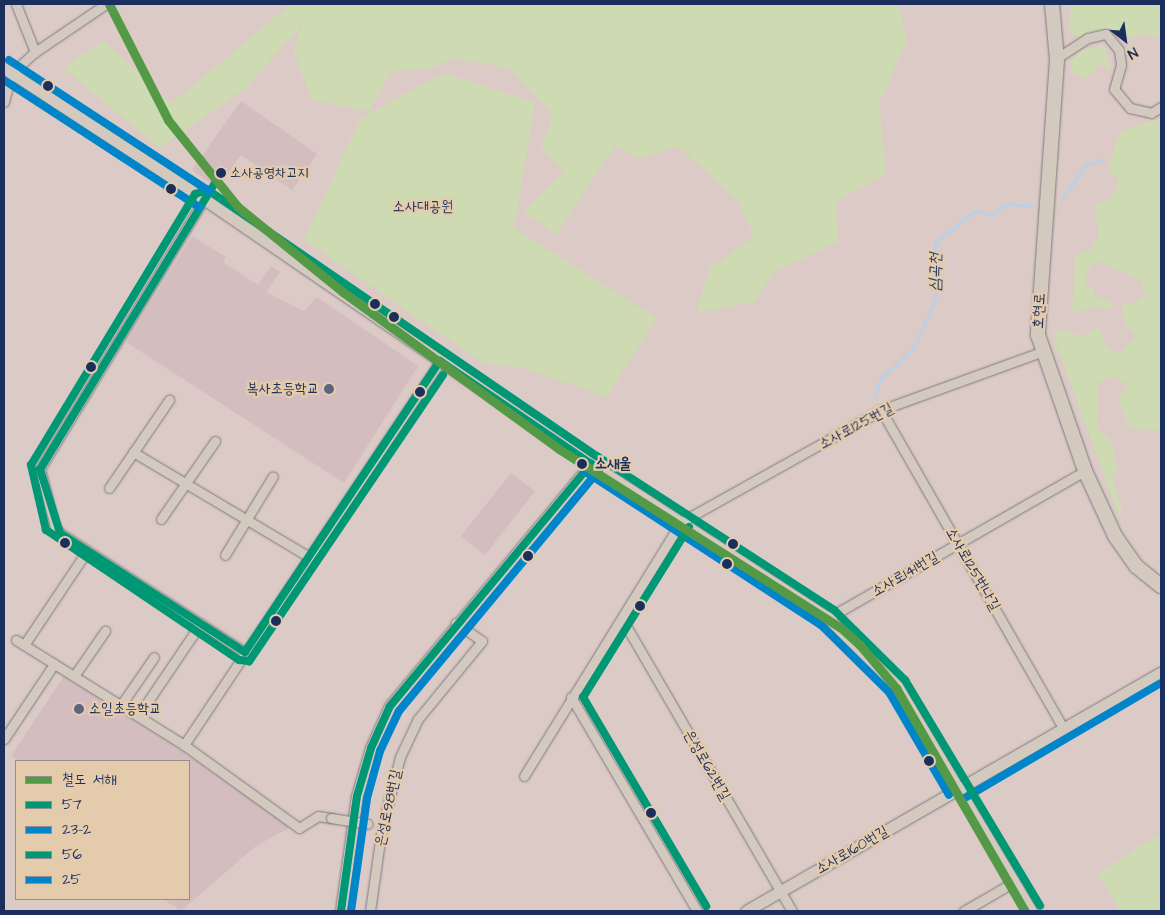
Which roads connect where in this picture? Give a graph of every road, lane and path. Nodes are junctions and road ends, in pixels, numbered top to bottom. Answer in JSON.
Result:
{"nodes":[{"id":1,"x":16,"y":4,"type":"edge"},
{"id":2,"x":106,"y":4,"type":"edge"},
{"id":3,"x":1052,"y":4,"type":"edge"},
{"id":4,"x":35,"y":52,"type":"junction"},
{"id":5,"x":1056,"y":58,"type":"junction"},
{"id":6,"x":8,"y":71,"type":"edge"},
{"id":7,"x":4,"y":102,"type":"edge"},
{"id":8,"x":1161,"y":107,"type":"edge"},
{"id":9,"x":204,"y":199,"type":"junction"},
{"id":10,"x":1041,"y":352,"type":"junction"},
{"id":11,"x":440,"y":361,"type":"junction"},
{"id":12,"x":168,"y":400,"type":"dead end"},
{"id":13,"x":881,"y":410,"type":"junction"},
{"id":14,"x":215,"y":441,"type":"dead end"},
{"id":15,"x":133,"y":452,"type":"junction"},
{"id":16,"x":591,"y":464,"type":"junction"},
{"id":17,"x":1085,"y":471,"type":"junction"},
{"id":18,"x":273,"y":476,"type":"dead end"},
{"id":19,"x":185,"y":483,"type":"junction"},
{"id":20,"x":109,"y":488,"type":"dead end"},
{"id":21,"x":161,"y":519,"type":"dead end"},
{"id":22,"x":246,"y":520,"type":"junction"},
{"id":23,"x":681,"y":522,"type":"junction"},
{"id":24,"x":958,"y":544,"type":"junction"},
{"id":25,"x":88,"y":550,"type":"junction"},
{"id":26,"x":225,"y":555,"type":"dead end"},
{"id":27,"x":309,"y":557,"type":"junction"},
{"id":28,"x":1161,"y":586,"type":"edge"},
{"id":29,"x":828,"y":618,"type":"junction"},
{"id":30,"x":622,"y":619,"type":"junction"},
{"id":31,"x":456,"y":623,"type":"junction"},
{"id":32,"x":201,"y":624,"type":"junction"},
{"id":33,"x":105,"y":631,"type":"dead end"},
{"id":34,"x":246,"y":652,"type":"junction"},
{"id":35,"x":154,"y":657,"type":"dead end"},
{"id":36,"x":54,"y":664,"type":"junction"},
{"id":37,"x":1161,"y":672,"type":"edge"},
{"id":38,"x":74,"y":676,"type":"junction"},
{"id":39,"x":571,"y":697,"type":"junction"},
{"id":40,"x":121,"y":705,"type":"junction"},
{"id":41,"x":138,"y":716,"type":"junction"},
{"id":42,"x":1064,"y":729,"type":"junction"},
{"id":43,"x":4,"y":739,"type":"edge"},
{"id":44,"x":184,"y":745,"type":"junction"},
{"id":45,"x":524,"y":776,"type":"dead end"},
{"id":46,"x":958,"y":790,"type":"junction"},
{"id":47,"x":382,"y":826,"type":"junction"},
{"id":48,"x":1014,"y":882,"type":"junction"},
{"id":49,"x":780,"y":891,"type":"junction"},
{"id":50,"x":342,"y":911,"type":"edge"},
{"id":51,"x":370,"y":911,"type":"edge"},
{"id":52,"x":697,"y":911,"type":"edge"},
{"id":53,"x":746,"y":911,"type":"edge"},
{"id":54,"x":792,"y":911,"type":"edge"},
{"id":55,"x":964,"y":911,"type":"edge"},
{"id":56,"x":1031,"y":911,"type":"edge"}],
"edges":[{"from":1,"to":4,"type":"street"},
{"from":2,"to":4,"type":"street"},
{"from":3,"to":5,"type":"main road","name":"호현로"},
{"from":4,"to":6,"type":"street"},
{"from":5,"to":8,"type":"street"},
{"from":5,"to":10,"type":"main road","name":"호현로"},
{"from":6,"to":7,"type":"street"},
{"from":6,"to":9,"type":"street"},
{"from":9,"to":11,"type":"street"},
{"from":9,"to":25,"type":"street"},
{"from":10,"to":13,"type":"street","name":"소사로125번길"},
{"from":10,"to":17,"type":"main road","name":"호현로"},
{"from":11,"to":16,"type":"street"},
{"from":11,"to":27,"type":"street"},
{"from":12,"to":15,"type":"street"},
{"from":13,"to":23,"type":"street","name":"소사로125번길"},
{"from":13,"to":24,"type":"street","name":"소사로125번나길"},
{"from":14,"to":19,"type":"street"},
{"from":15,"to":19,"type":"street"},
{"from":15,"to":20,"type":"street"},
{"from":16,"to":23,"type":"street"},
{"from":16,"to":31,"type":"street"},
{"from":17,"to":24,"type":"street","name":"소사로141번길"},
{"from":17,"to":28,"type":"main road","name":"호현로"},
{"from":18,"to":22,"type":"street"},
{"from":19,"to":21,"type":"street"},
{"from":19,"to":22,"type":"street"},
{"from":22,"to":26,"type":"street"},
{"from":22,"to":27,"type":"street"},
{"from":23,"to":29,"type":"street"},
{"from":23,"to":30,"type":"street"},
{"from":24,"to":29,"type":"street","name":"소사로141번길"},
{"from":24,"to":42,"type":"street","name":"소사로125번나길"},
{"from":25,"to":32,"type":"street"},
{"from":25,"to":36,"type":"street"},
{"from":27,"to":34,"type":"street"},
{"from":29,"to":46,"type":"street"},
{"from":30,"to":39,"type":"street"},
{"from":30,"to":49,"type":"street","name":"은성로62번길"},
{"from":31,"to":47,"type":"street","name":"은성로98번길"},
{"from":31,"to":50,"type":"street"},
{"from":32,"to":34,"type":"street"},
{"from":32,"to":41,"type":"street"},
{"from":33,"to":38,"type":"street"},
{"from":34,"to":44,"type":"street"},
{"from":35,"to":40,"type":"street"},
{"from":36,"to":38,"type":"street"},
{"from":36,"to":43,"type":"street"},
{"from":37,"to":42,"type":"street","name":"소사로160번길"},
{"from":38,"to":40,"type":"street"},
{"from":39,"to":45,"type":"street"},
{"from":39,"to":52,"type":"street"},
{"from":40,"to":41,"type":"street"},
{"from":41,"to":44,"type":"street"},
{"from":42,"to":46,"type":"street","name":"소사로160번길"},
{"from":44,"to":47,"type":"street","bridge":true},
{"from":46,"to":48,"type":"street"},
{"from":46,"to":49,"type":"street","name":"소사로160번길"},
{"from":47,"to":51,"type":"street","name":"은성로98번길"},
{"from":48,"to":55,"type":"street"},
{"from":48,"to":56,"type":"street"},
{"from":49,"to":53,"type":"street","name":"소사로160번길"},
{"from":49,"to":54,"type":"street","name":"은성로62번길"}]}
